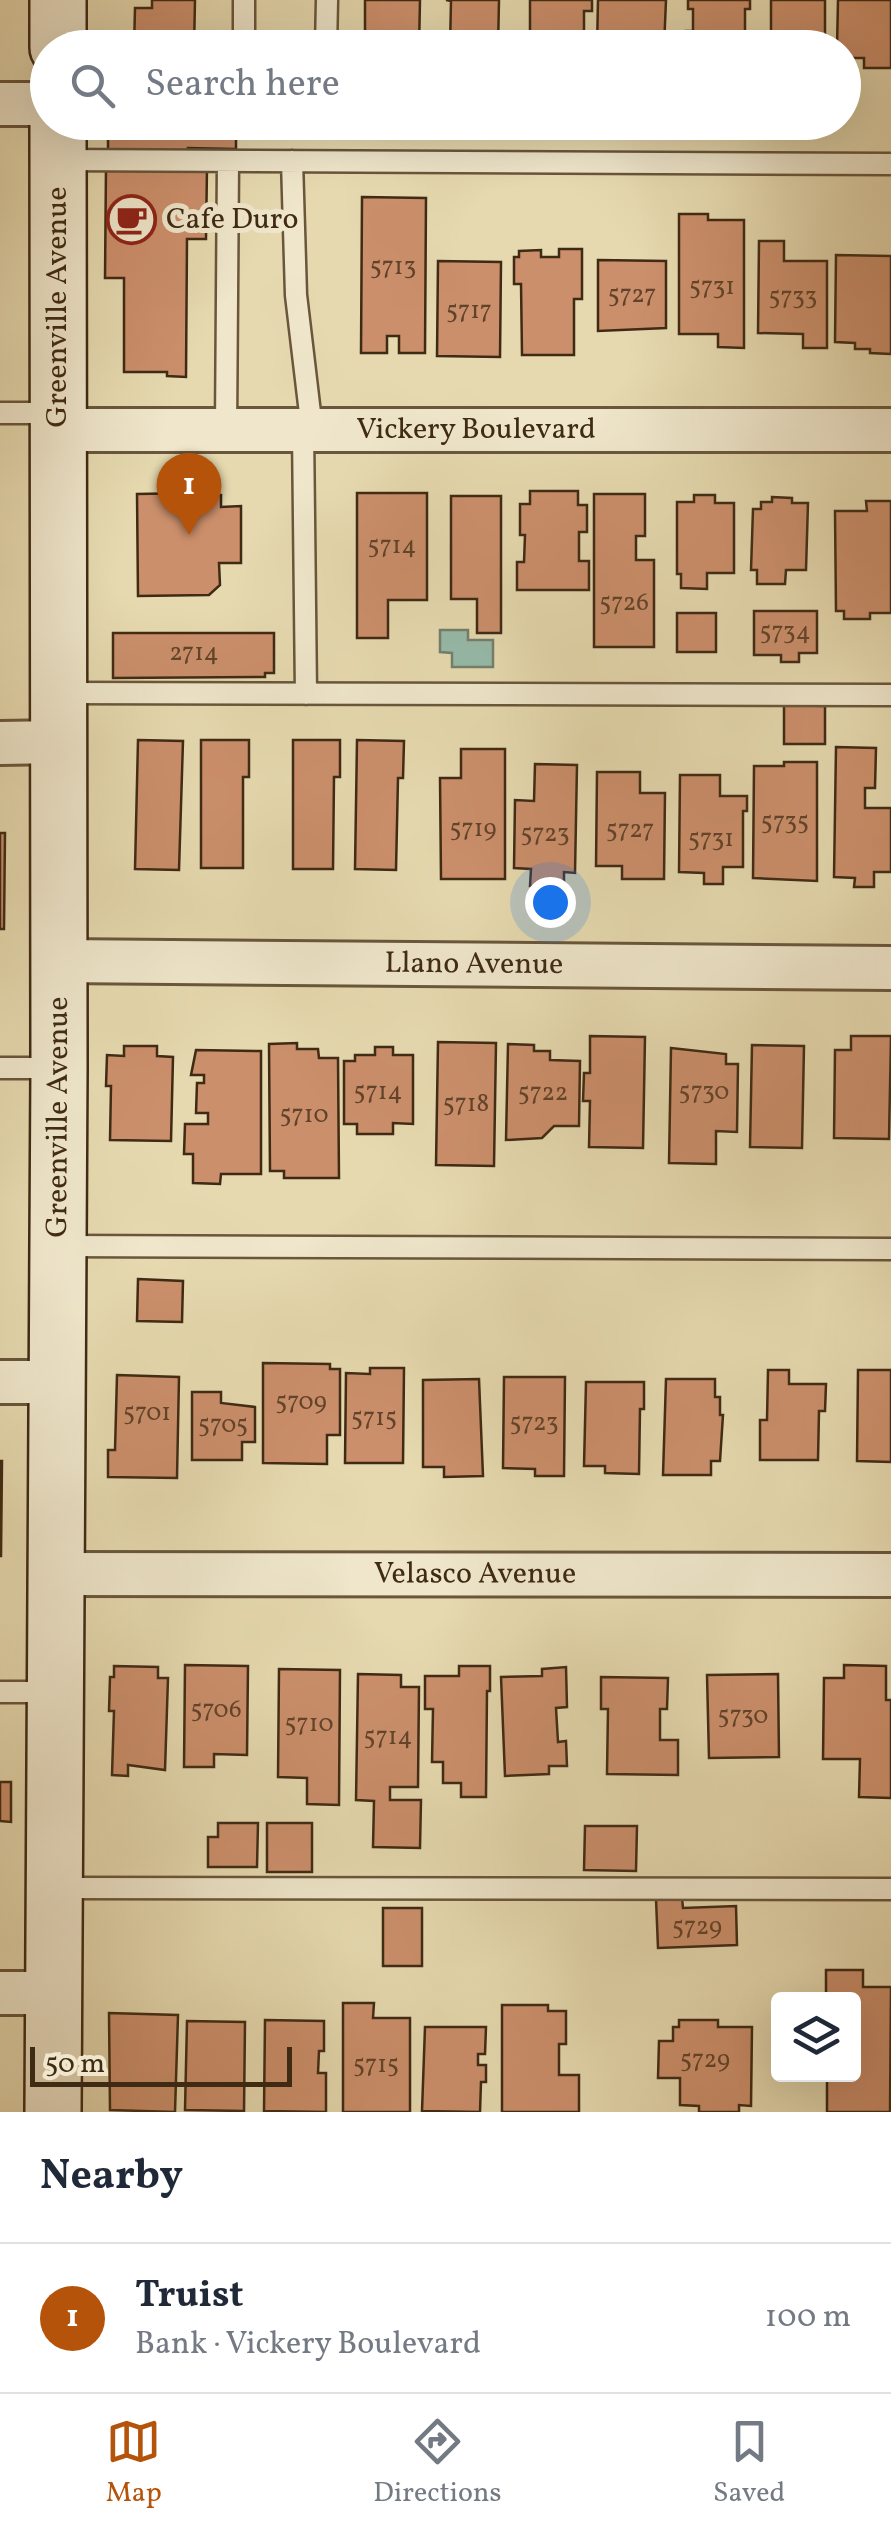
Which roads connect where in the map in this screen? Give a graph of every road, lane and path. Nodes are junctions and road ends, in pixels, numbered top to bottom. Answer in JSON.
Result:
{"nodes":[{"id":1,"x":58,"y":0,"type":"edge"},
{"id":2,"x":244,"y":0,"type":"edge"},
{"id":3,"x":327,"y":0,"type":"edge"},
{"id":4,"x":58,"y":30,"type":"edge"},
{"id":5,"x":244,"y":30,"type":"edge"},
{"id":6,"x":326,"y":30,"type":"edge"},
{"id":7,"x":0,"y":104,"type":"edge"},
{"id":8,"x":30,"y":104,"type":"edge"},
{"id":9,"x":58,"y":141,"type":"edge"},
{"id":10,"x":228,"y":161,"type":"junction"},
{"id":11,"x":292,"y":161,"type":"junction"},
{"id":12,"x":891,"y":164,"type":"edge"},
{"id":13,"x":0,"y":414,"type":"edge"},
{"id":14,"x":58,"y":421,"type":"junction"},
{"id":15,"x":226,"y":430,"type":"junction"},
{"id":16,"x":308,"y":430,"type":"junction"},
{"id":17,"x":891,"y":430,"type":"edge"},
{"id":18,"x":306,"y":694,"type":"junction"},
{"id":19,"x":891,"y":694,"type":"edge"},
{"id":20,"x":59,"y":718,"type":"junction"},
{"id":21,"x":0,"y":742,"type":"edge"},
{"id":22,"x":59,"y":961,"type":"junction"},
{"id":23,"x":891,"y":968,"type":"edge"},
{"id":24,"x":0,"y":1068,"type":"edge"},
{"id":25,"x":59,"y":1068,"type":"junction"},
{"id":26,"x":59,"y":1246,"type":"junction"},
{"id":27,"x":891,"y":1250,"type":"edge"},
{"id":28,"x":0,"y":1382,"type":"edge"},
{"id":29,"x":58,"y":1382,"type":"junction"},
{"id":30,"x":57,"y":1574,"type":"junction"},
{"id":31,"x":891,"y":1575,"type":"edge"},
{"id":32,"x":0,"y":1692,"type":"edge"},
{"id":33,"x":56,"y":1692,"type":"junction"},
{"id":34,"x":54,"y":1888,"type":"junction"},
{"id":35,"x":891,"y":1889,"type":"edge"},
{"id":36,"x":26,"y":1992,"type":"edge"},
{"id":37,"x":53,"y":2112,"type":"edge"}],
"edges":[{"from":1,"to":4,"type":"main road"},
{"from":2,"to":5,"type":"lane"},
{"from":3,"to":6,"type":"lane"},
{"from":7,"to":8,"type":"street"},
{"from":9,"to":10,"type":"lane"},
{"from":9,"to":14,"type":"main road","name":"Greenville Avenue"},
{"from":10,"to":11,"type":"lane"},
{"from":10,"to":15,"type":"lane"},
{"from":11,"to":12,"type":"lane"},
{"from":11,"to":16,"type":"lane"},
{"from":13,"to":14,"type":"lane"},
{"from":14,"to":15,"type":"street","name":"Vickery Boulevard"},
{"from":14,"to":20,"type":"main road","name":"Greenville Avenue"},
{"from":15,"to":16,"type":"street","name":"Vickery Boulevard"},
{"from":16,"to":17,"type":"street","name":"Vickery Boulevard"},
{"from":16,"to":18,"type":"lane"},
{"from":18,"to":19,"type":"lane"},
{"from":18,"to":20,"type":"lane"},
{"from":20,"to":21,"type":"street"},
{"from":20,"to":22,"type":"main road","name":"Greenville Avenue"},
{"from":22,"to":23,"type":"street","name":"Llano Avenue"},
{"from":22,"to":25,"type":"main road","name":"Greenville Avenue"},
{"from":24,"to":25,"type":"lane"},
{"from":25,"to":26,"type":"main road","name":"Greenville Avenue"},
{"from":26,"to":27,"type":"lane"},
{"from":26,"to":29,"type":"main road","name":"Greenville Avenue"},
{"from":28,"to":29,"type":"street"},
{"from":29,"to":30,"type":"main road","name":"Greenville Avenue"},
{"from":30,"to":31,"type":"street","name":"Velasco Avenue"},
{"from":30,"to":33,"type":"main road","name":"Greenville Avenue"},
{"from":32,"to":33,"type":"lane"},
{"from":33,"to":34,"type":"main road","name":"Greenville Avenue"},
{"from":34,"to":35,"type":"lane"},
{"from":34,"to":36,"type":"main road","name":"Greenville Avenue"},
{"from":36,"to":37,"type":"main road","name":"Greenville Avenue"}]}
